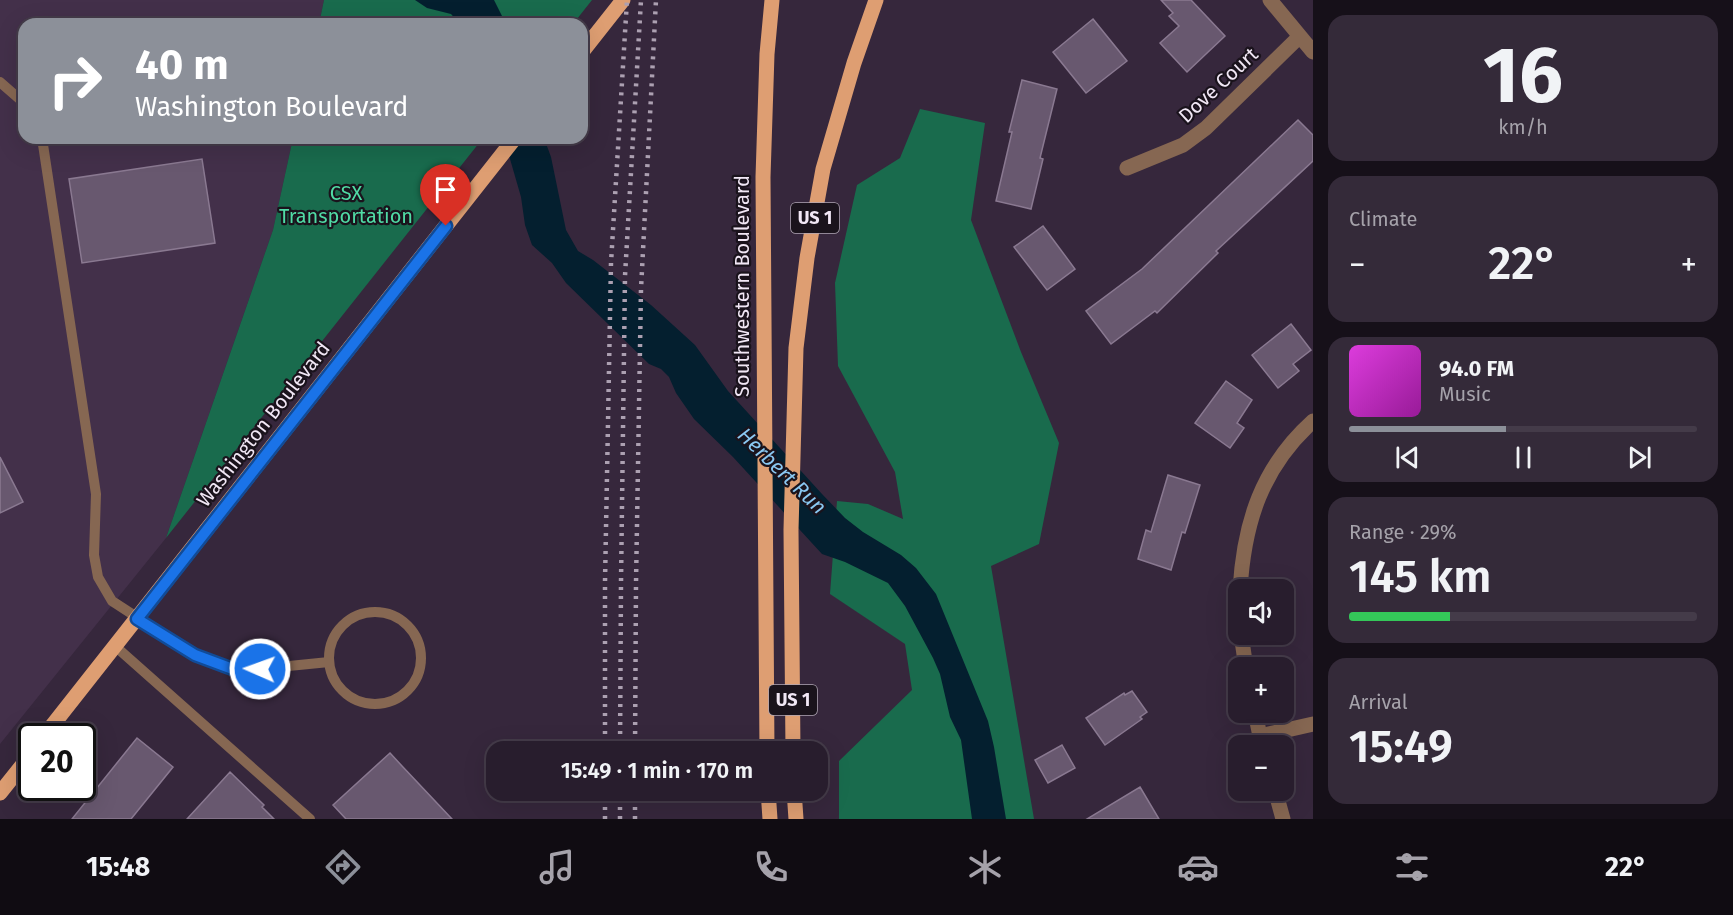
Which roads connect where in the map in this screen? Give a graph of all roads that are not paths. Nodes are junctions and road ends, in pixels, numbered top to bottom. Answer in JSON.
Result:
{"nodes":[{"id":1,"x":623,"y":0,"type":"edge"},
{"id":2,"x":772,"y":0,"type":"edge"},
{"id":3,"x":876,"y":0,"type":"edge"},
{"id":4,"x":1270,"y":0,"type":"edge"},
{"id":5,"x":1299,"y":37,"type":"junction"},
{"id":6,"x":588,"y":44,"type":"edge"},
{"id":7,"x":1313,"y":52,"type":"edge"},
{"id":8,"x":0,"y":82,"type":"edge"},
{"id":9,"x":18,"y":98,"type":"edge"},
{"id":10,"x":43,"y":144,"type":"edge"},
{"id":11,"x":510,"y":144,"type":"edge"},
{"id":12,"x":1127,"y":168,"type":"dead end"},
{"id":13,"x":1313,"y":421,"type":"edge"},
{"id":14,"x":1241,"y":579,"type":"edge"},
{"id":15,"x":137,"y":619,"type":"junction"},
{"id":16,"x":115,"y":646,"type":"junction"},
{"id":17,"x":329,"y":662,"type":"junction"},
{"id":18,"x":54,"y":723,"type":"edge"},
{"id":19,"x":1313,"y":724,"type":"edge"},
{"id":20,"x":1279,"y":735,"type":"edge"},
{"id":21,"x":767,"y":741,"type":"edge"},
{"id":22,"x":793,"y":741,"type":"edge"},
{"id":23,"x":18,"y":770,"type":"edge"},
{"id":24,"x":0,"y":793,"type":"edge"},
{"id":25,"x":769,"y":801,"type":"edge"},
{"id":26,"x":795,"y":801,"type":"edge"},
{"id":27,"x":1278,"y":801,"type":"edge"},
{"id":28,"x":310,"y":819,"type":"edge"},
{"id":29,"x":770,"y":819,"type":"edge"},
{"id":30,"x":796,"y":819,"type":"edge"},
{"id":31,"x":1283,"y":819,"type":"edge"}],
"edges":[{"from":1,"to":6,"type":"main road"},
{"from":2,"to":21,"type":"main road","name":"Southwestern Boulevard","number":"US 1"},
{"from":3,"to":22,"type":"main road","number":"US 1"},
{"from":4,"to":5,"type":"street"},
{"from":5,"to":7,"type":"street"},
{"from":5,"to":12,"type":"street","name":"Dove Court"},
{"from":8,"to":9,"type":"lane"},
{"from":10,"to":15,"type":"lane"},
{"from":11,"to":15,"type":"main road","name":"Washington Boulevard"},
{"from":13,"to":14,"type":"street"},
{"from":15,"to":16,"type":"main road","name":"Washington Boulevard"},
{"from":15,"to":17,"type":"lane"},
{"from":16,"to":18,"type":"main road","name":"Washington Boulevard"},
{"from":16,"to":28,"type":"lane"},
{"from":17,"to":17,"type":"lane"},
{"from":19,"to":20,"type":"street"},
{"from":23,"to":24,"type":"main road"},
{"from":25,"to":29,"type":"main road"},
{"from":26,"to":30,"type":"main road"},
{"from":27,"to":31,"type":"street"}]}
